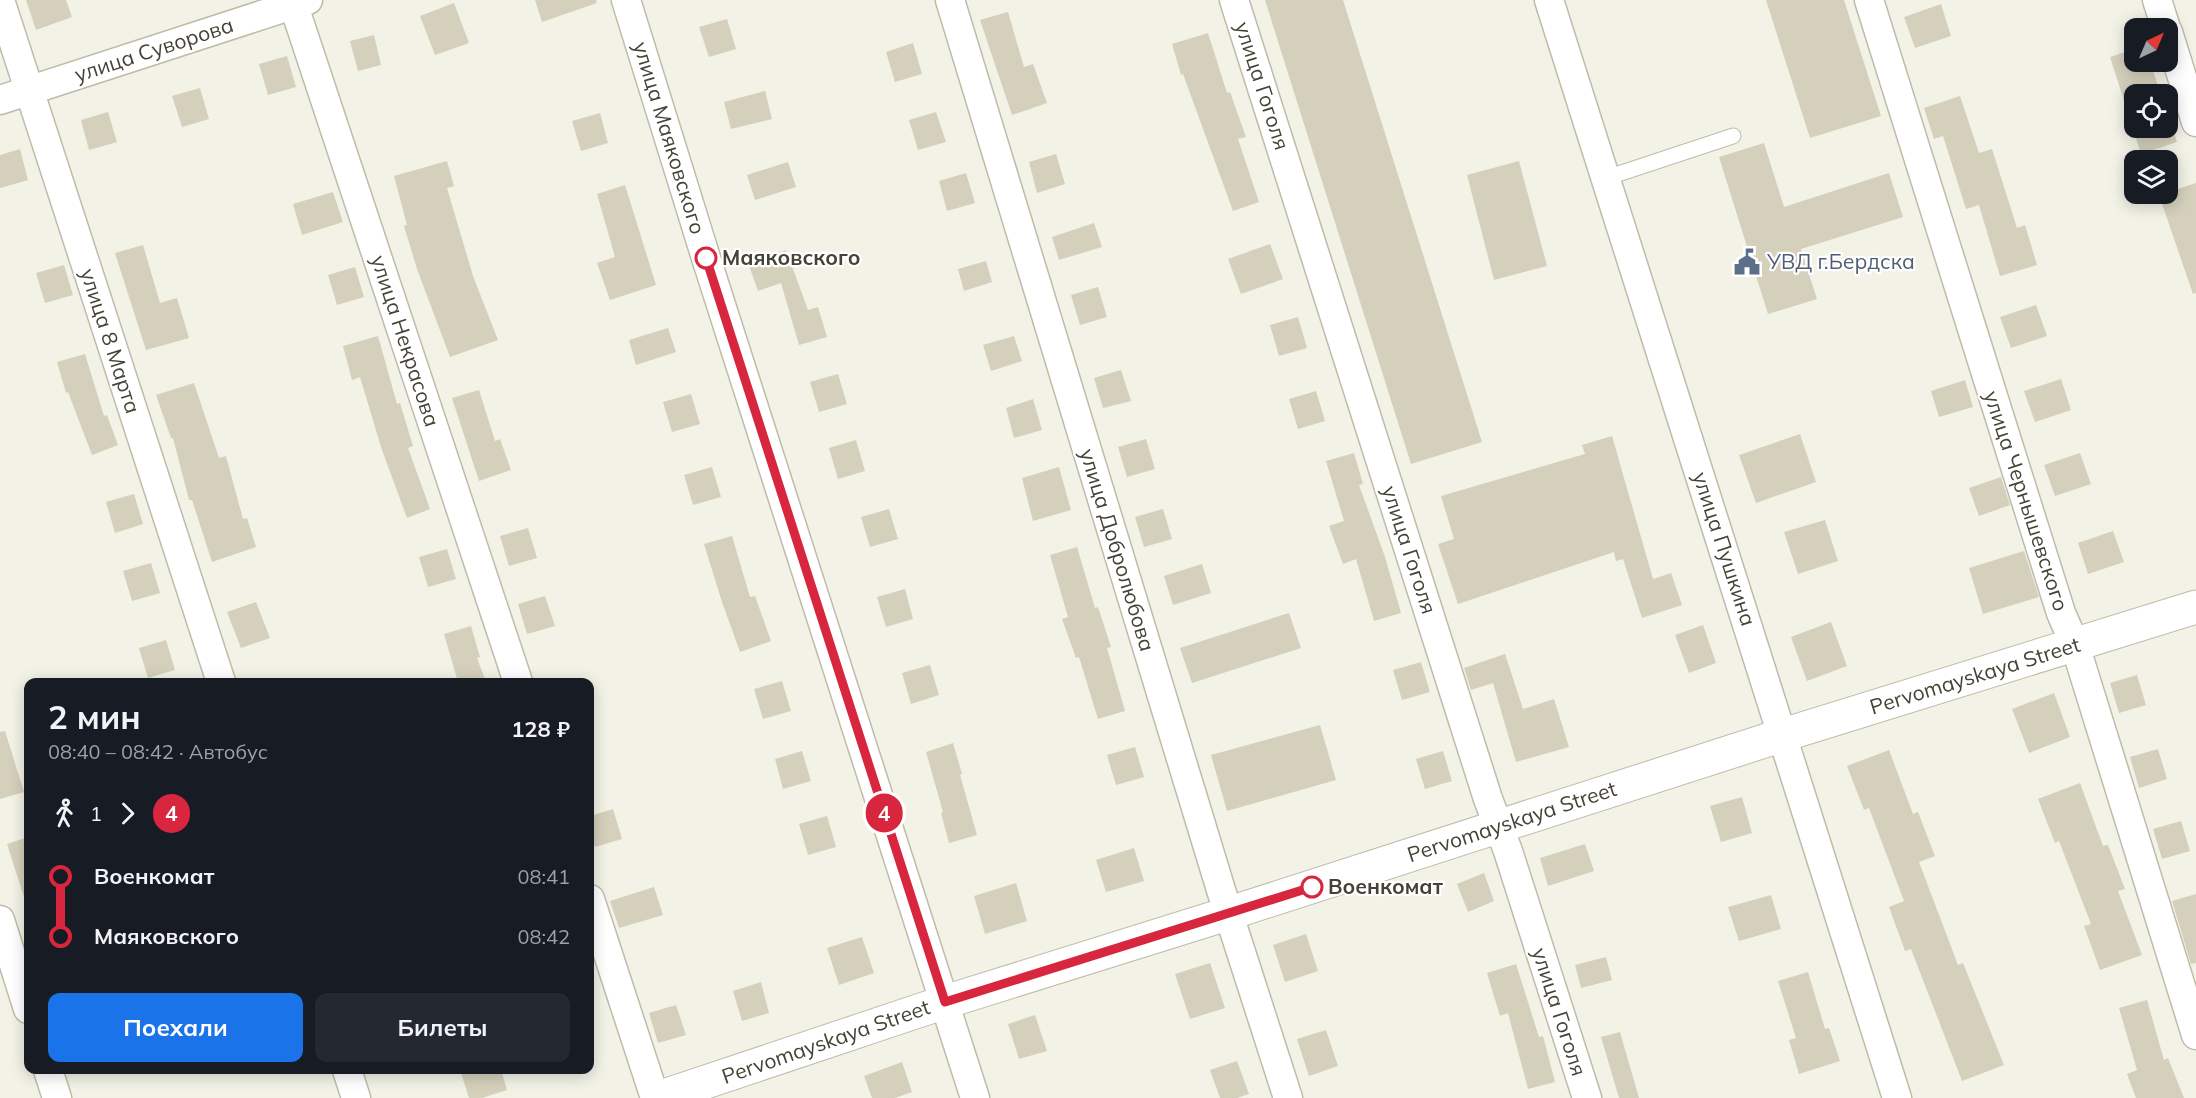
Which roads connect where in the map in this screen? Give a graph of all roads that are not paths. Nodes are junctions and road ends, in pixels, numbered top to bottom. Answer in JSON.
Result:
{"nodes":[{"id":1,"x":0,"y":0,"type":"edge"},
{"id":2,"x":626,"y":0,"type":"edge"},
{"id":3,"x":950,"y":0,"type":"edge"},
{"id":4,"x":1234,"y":0,"type":"edge"},
{"id":5,"x":1549,"y":0,"type":"edge"},
{"id":6,"x":1869,"y":0,"type":"edge"},
{"id":7,"x":2157,"y":0,"type":"edge"},
{"id":8,"x":298,"y":2,"type":"edge"},
{"id":9,"x":2163,"y":18,"type":"edge"},
{"id":10,"x":2178,"y":65,"type":"edge"},
{"id":11,"x":29,"y":91,"type":"junction"},
{"id":12,"x":0,"y":100,"type":"edge"},
{"id":13,"x":2196,"y":122,"type":"edge"},
{"id":14,"x":1733,"y":136,"type":"dead end"},
{"id":15,"x":1606,"y":178,"type":"junction"},
{"id":16,"x":2196,"y":607,"type":"edge"},
{"id":17,"x":2075,"y":645,"type":"junction"},
{"id":18,"x":220,"y":678,"type":"edge"},
{"id":19,"x":517,"y":678,"type":"edge"},
{"id":20,"x":1783,"y":735,"type":"junction"},
{"id":21,"x":1498,"y":826,"type":"junction"},
{"id":22,"x":594,"y":911,"type":"edge"},
{"id":23,"x":1230,"y":913,"type":"junction"},
{"id":24,"x":0,"y":920,"type":"edge"},
{"id":25,"x":24,"y":996,"type":"edge"},
{"id":26,"x":945,"y":1002,"type":"junction"},
{"id":27,"x":2196,"y":1035,"type":"edge"},
{"id":28,"x":49,"y":1074,"type":"edge"},
{"id":29,"x":348,"y":1074,"type":"edge"},
{"id":30,"x":57,"y":1098,"type":"edge"},
{"id":31,"x":356,"y":1098,"type":"edge"},
{"id":32,"x":657,"y":1098,"type":"edge"},
{"id":33,"x":975,"y":1098,"type":"edge"},
{"id":34,"x":1288,"y":1098,"type":"edge"},
{"id":35,"x":1587,"y":1098,"type":"edge"},
{"id":36,"x":1897,"y":1098,"type":"edge"}],
"edges":[{"from":1,"to":11,"type":"street","name":"улица 8 Марта"},
{"from":2,"to":26,"type":"street","name":"улица Маяковского"},
{"from":3,"to":23,"type":"street","name":"улица Добролюбова"},
{"from":4,"to":21,"type":"street","name":"улица Гоголя"},
{"from":5,"to":15,"type":"street","name":"улица Пушкина"},
{"from":6,"to":17,"type":"street","name":"улица Чернышевского"},
{"from":7,"to":9,"type":"street"},
{"from":8,"to":11,"type":"street","name":"улица Суворова"},
{"from":8,"to":19,"type":"street","name":"улица Некрасова"},
{"from":10,"to":13,"type":"street"},
{"from":11,"to":12,"type":"street","name":"улица Суворова"},
{"from":11,"to":18,"type":"street","name":"улица 8 Марта"},
{"from":14,"to":15,"type":"lane"},
{"from":15,"to":20,"type":"street","name":"улица Пушкина"},
{"from":16,"to":17,"type":"street","name":"Pervomayskaya Street"},
{"from":17,"to":20,"type":"street","name":"Pervomayskaya Street"},
{"from":17,"to":27,"type":"street","name":"улица Чернышевского"},
{"from":20,"to":21,"type":"street","name":"Pervomayskaya Street"},
{"from":20,"to":36,"type":"street","name":"улица Пушкина"},
{"from":21,"to":23,"type":"street","name":"Pervomayskaya Street"},
{"from":21,"to":35,"type":"street","name":"улица Гоголя"},
{"from":22,"to":32,"type":"street"},
{"from":23,"to":26,"type":"street","name":"Pervomayskaya Street"},
{"from":23,"to":34,"type":"street","name":"улица Добролюбова"},
{"from":24,"to":25,"type":"street"},
{"from":26,"to":32,"type":"street","name":"Pervomayskaya Street"},
{"from":26,"to":33,"type":"street","name":"улица Маяковского"},
{"from":28,"to":30,"type":"street"},
{"from":29,"to":31,"type":"street"}]}
